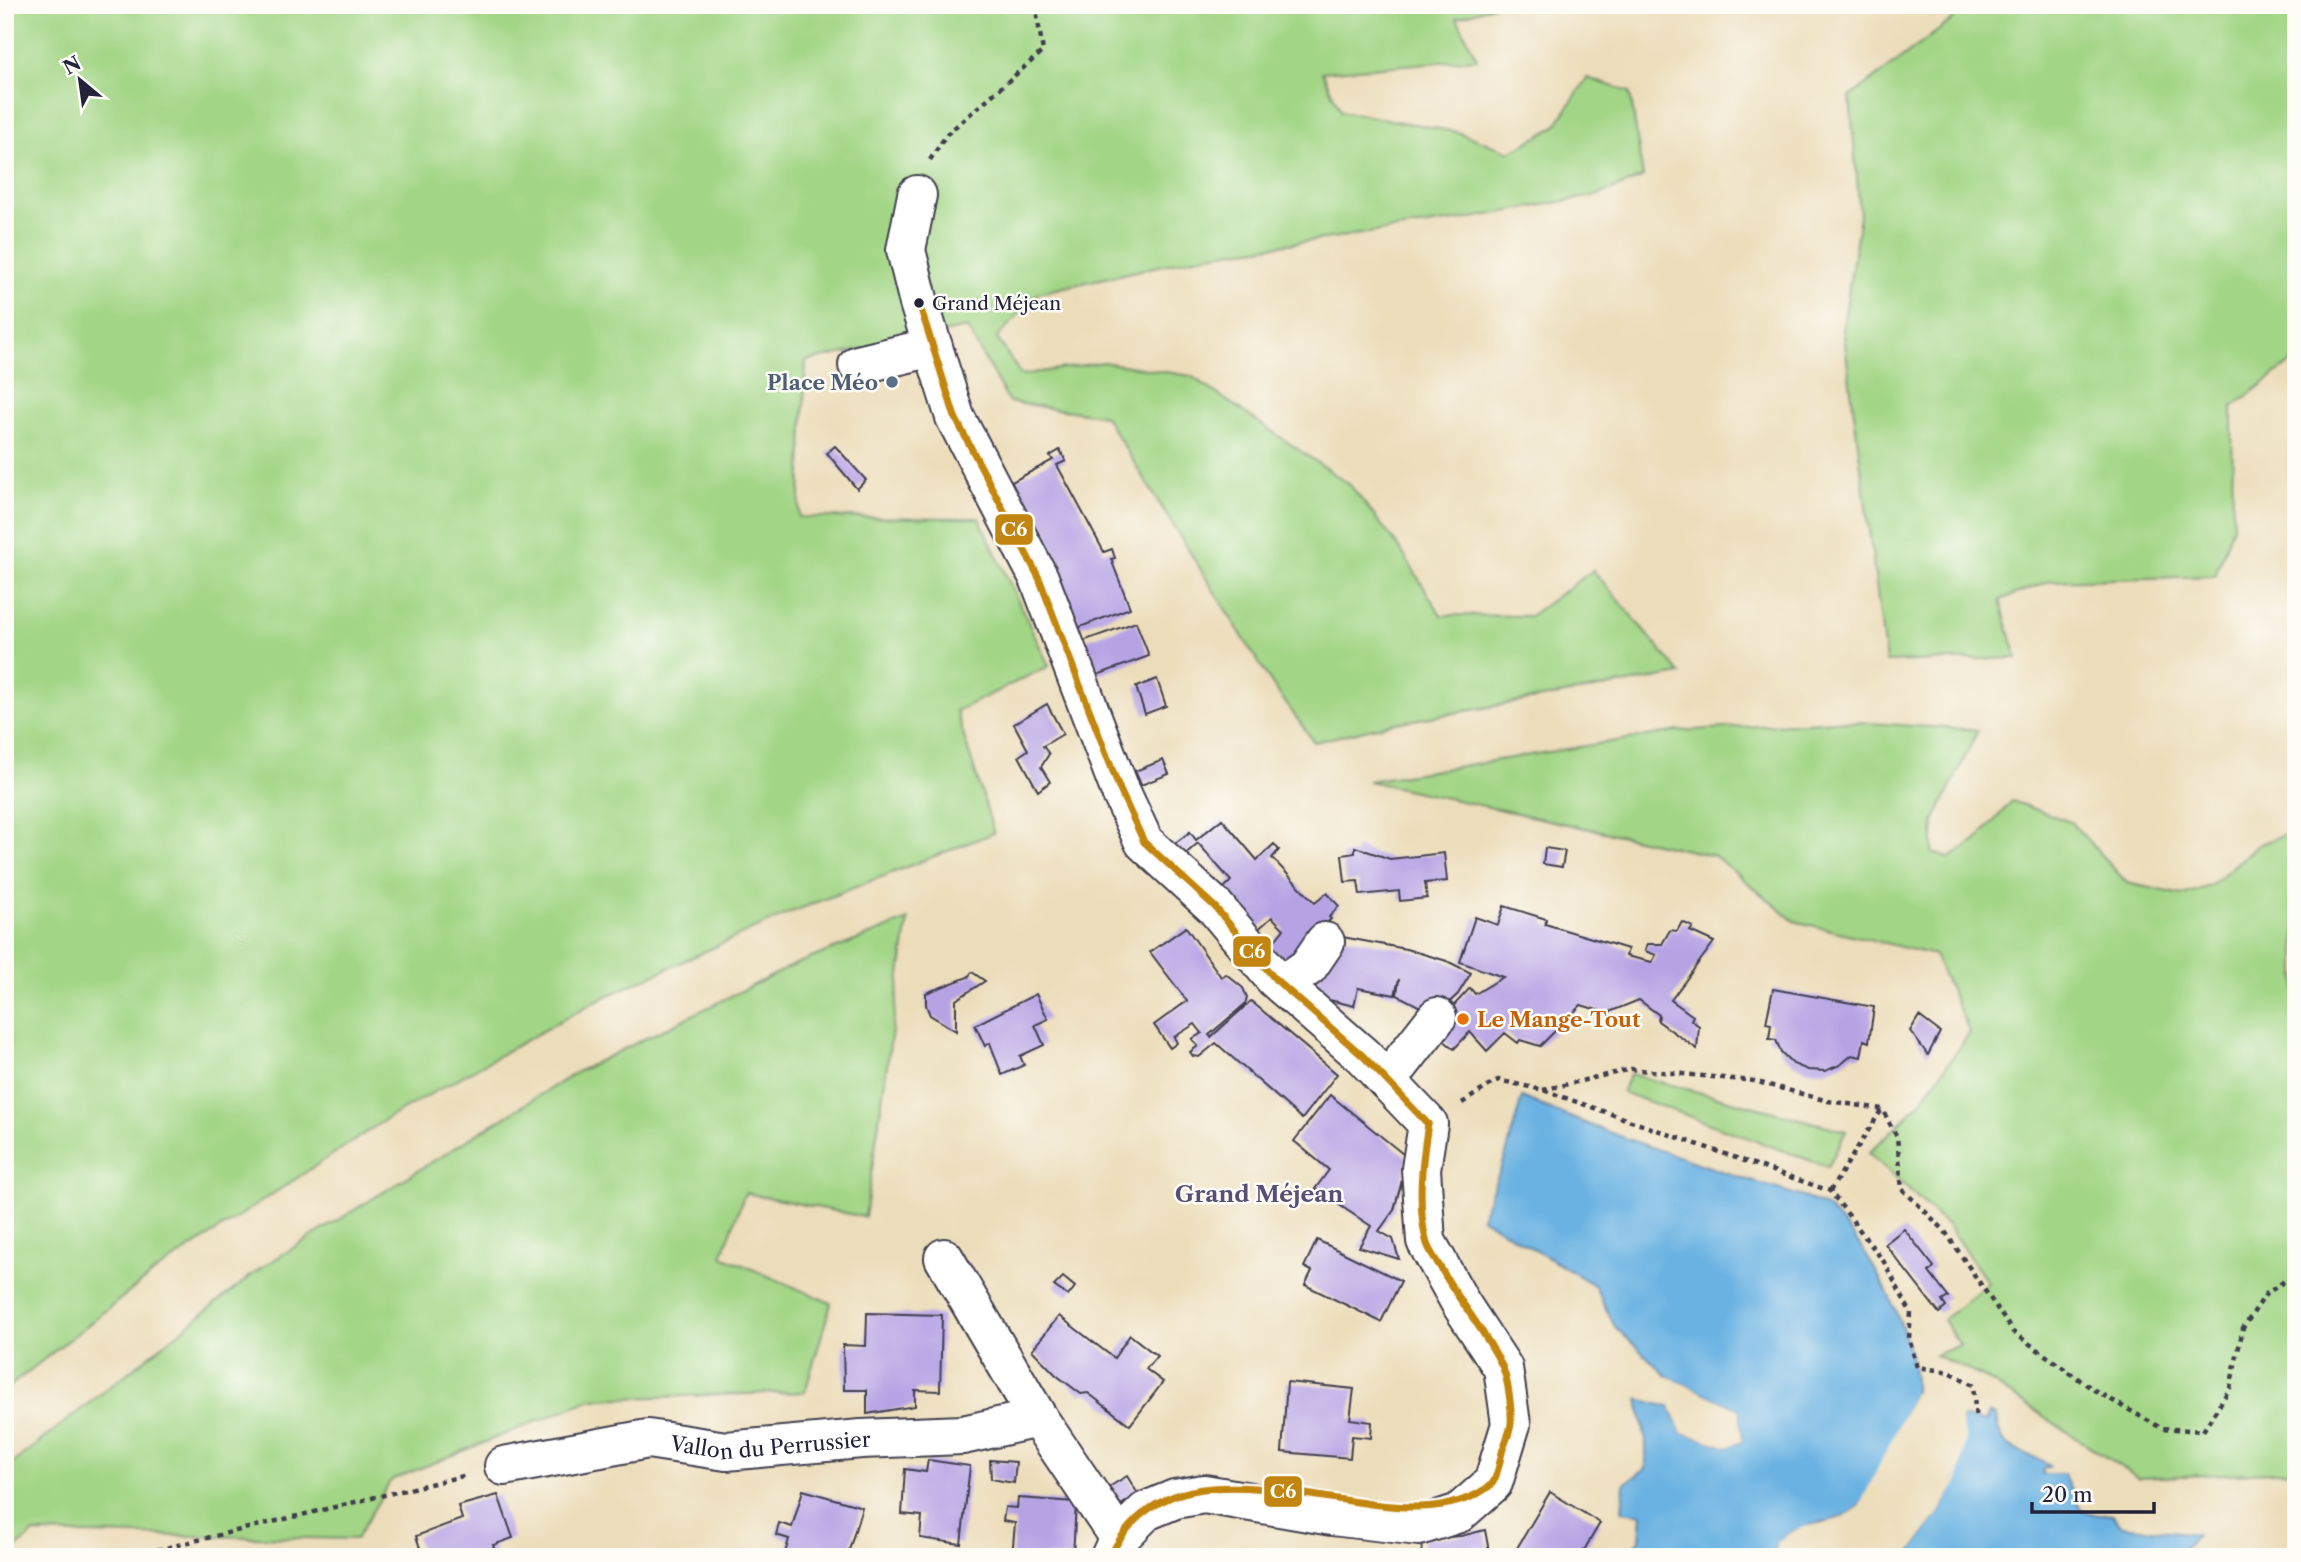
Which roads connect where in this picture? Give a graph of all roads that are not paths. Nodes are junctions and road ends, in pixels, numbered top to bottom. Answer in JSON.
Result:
{"nodes":[{"id":1,"x":917,"y":195,"type":"road end"},
{"id":2,"x":933,"y":346,"type":"junction"},
{"id":3,"x":858,"y":365,"type":"dead end"},
{"id":4,"x":1325,"y":942,"type":"dead end"},
{"id":5,"x":1282,"y":985,"type":"junction"},
{"id":6,"x":1437,"y":1017,"type":"dead end"},
{"id":7,"x":1387,"y":1081,"type":"junction"},
{"id":8,"x":944,"y":1258,"type":"dead end"},
{"id":9,"x":1038,"y":1418,"type":"junction"},
{"id":10,"x":504,"y":1466,"type":"road end"},
{"id":11,"x":1114,"y":1547,"type":"edge"}],
"edges":[{"from":1,"to":2,"type":"street"},
{"from":2,"to":3,"type":"street"},
{"from":2,"to":5,"type":"street"},
{"from":4,"to":5,"type":"street"},
{"from":5,"to":7,"type":"street"},
{"from":6,"to":7,"type":"street"},
{"from":7,"to":11,"type":"street"},
{"from":8,"to":9,"type":"street"},
{"from":9,"to":10,"type":"street","name":"Vallon du Perrussier"},
{"from":9,"to":11,"type":"street"}]}
